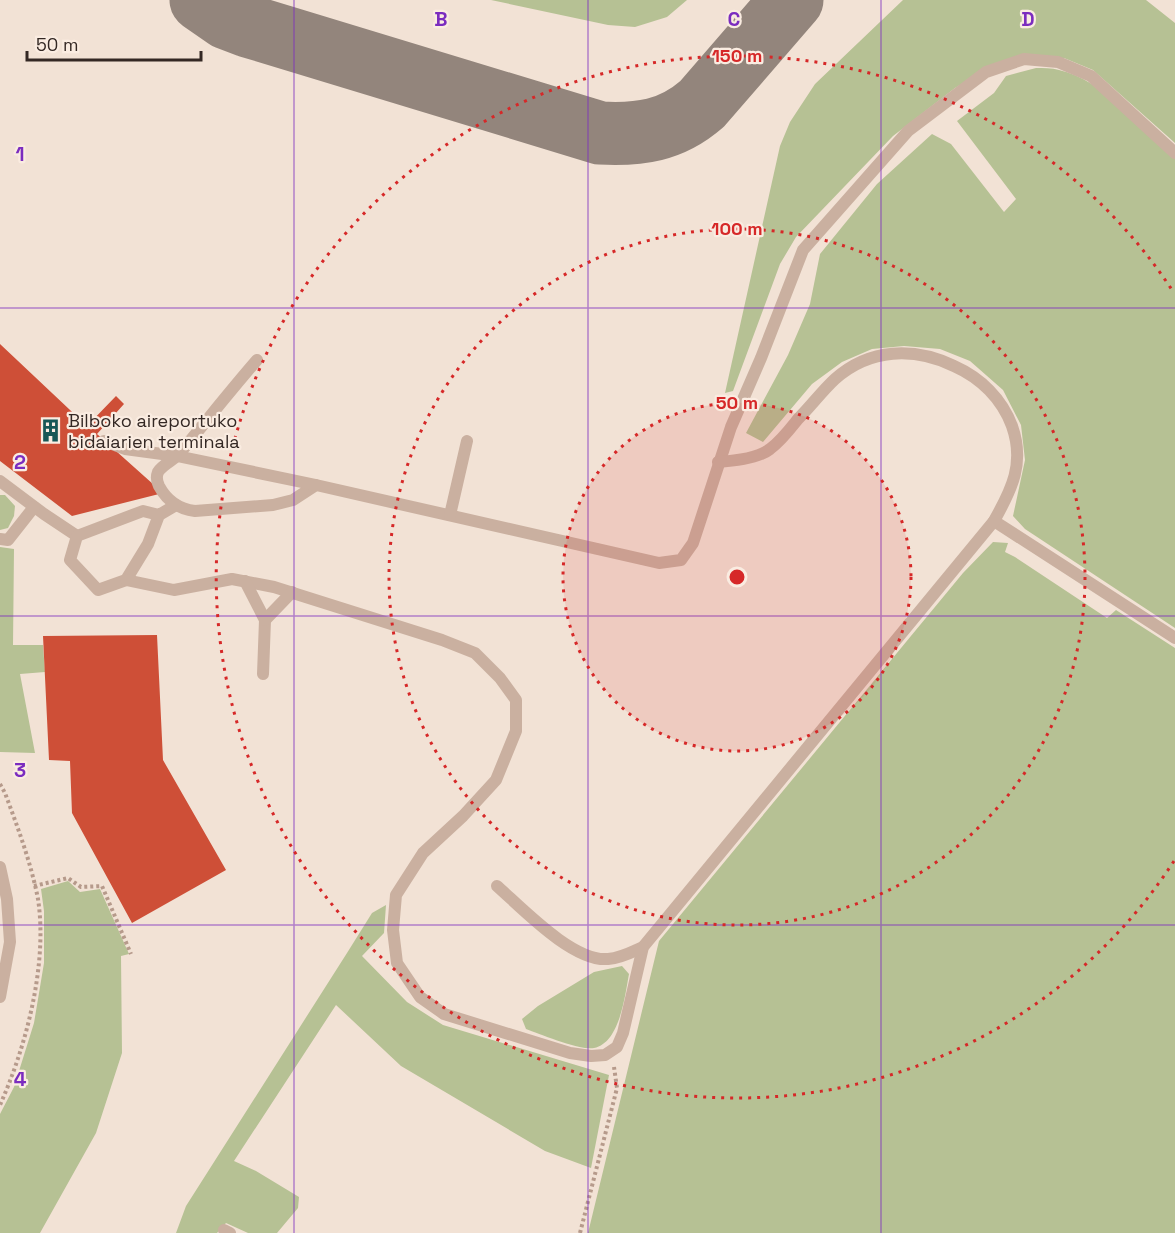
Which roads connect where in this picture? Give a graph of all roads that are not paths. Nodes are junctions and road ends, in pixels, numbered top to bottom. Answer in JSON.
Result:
{"nodes":[{"id":1,"x":1175,"y":153,"type":"edge"},
{"id":2,"x":257,"y":360,"type":"dead end"},
{"id":3,"x":104,"y":441,"type":"dead end"},
{"id":4,"x":467,"y":441,"type":"dead end"},
{"id":5,"x":177,"y":456,"type":"junction"},
{"id":6,"x":718,"y":462,"type":"junction"},
{"id":7,"x":0,"y":481,"type":"edge"},
{"id":8,"x":316,"y":485,"type":"junction"},
{"id":9,"x":176,"y":505,"type":"junction"},
{"id":10,"x":34,"y":507,"type":"junction"},
{"id":11,"x":159,"y":515,"type":"junction"},
{"id":12,"x":450,"y":515,"type":"junction"},
{"id":13,"x":994,"y":520,"type":"junction"},
{"id":14,"x":77,"y":536,"type":"junction"},
{"id":15,"x":0,"y":539,"type":"edge"},
{"id":16,"x":126,"y":580,"type":"junction"},
{"id":17,"x":245,"y":581,"type":"junction"},
{"id":18,"x":292,"y":592,"type":"junction"},
{"id":19,"x":265,"y":620,"type":"junction"},
{"id":20,"x":1175,"y":638,"type":"edge"},
{"id":21,"x":263,"y":674,"type":"dead end"},
{"id":22,"x":0,"y":867,"type":"edge"},
{"id":23,"x":498,"y":886,"type":"dead end"},
{"id":24,"x":644,"y":947,"type":"junction"},
{"id":25,"x":0,"y":997,"type":"edge"}],
"edges":[{"from":1,"to":6,"type":"lane"},
{"from":2,"to":5,"type":"lane"},
{"from":3,"to":5,"type":"lane"},
{"from":4,"to":12,"type":"lane"},
{"from":5,"to":8,"type":"lane"},
{"from":5,"to":9,"type":"lane"},
{"from":6,"to":12,"type":"lane"},
{"from":6,"to":13,"type":"lane"},
{"from":7,"to":10,"type":"lane"},
{"from":8,"to":9,"type":"lane"},
{"from":8,"to":12,"type":"lane"},
{"from":9,"to":11,"type":"lane"},
{"from":10,"to":14,"type":"lane"},
{"from":10,"to":15,"type":"lane"},
{"from":11,"to":14,"type":"lane"},
{"from":11,"to":16,"type":"lane"},
{"from":13,"to":20,"type":"lane"},
{"from":13,"to":24,"type":"lane"},
{"from":14,"to":16,"type":"lane"},
{"from":16,"to":17,"type":"lane"},
{"from":17,"to":18,"type":"lane"},
{"from":17,"to":19,"type":"lane"},
{"from":18,"to":19,"type":"lane"},
{"from":18,"to":24,"type":"lane"},
{"from":19,"to":21,"type":"lane"},
{"from":22,"to":25,"type":"lane"},
{"from":23,"to":24,"type":"lane"}]}
